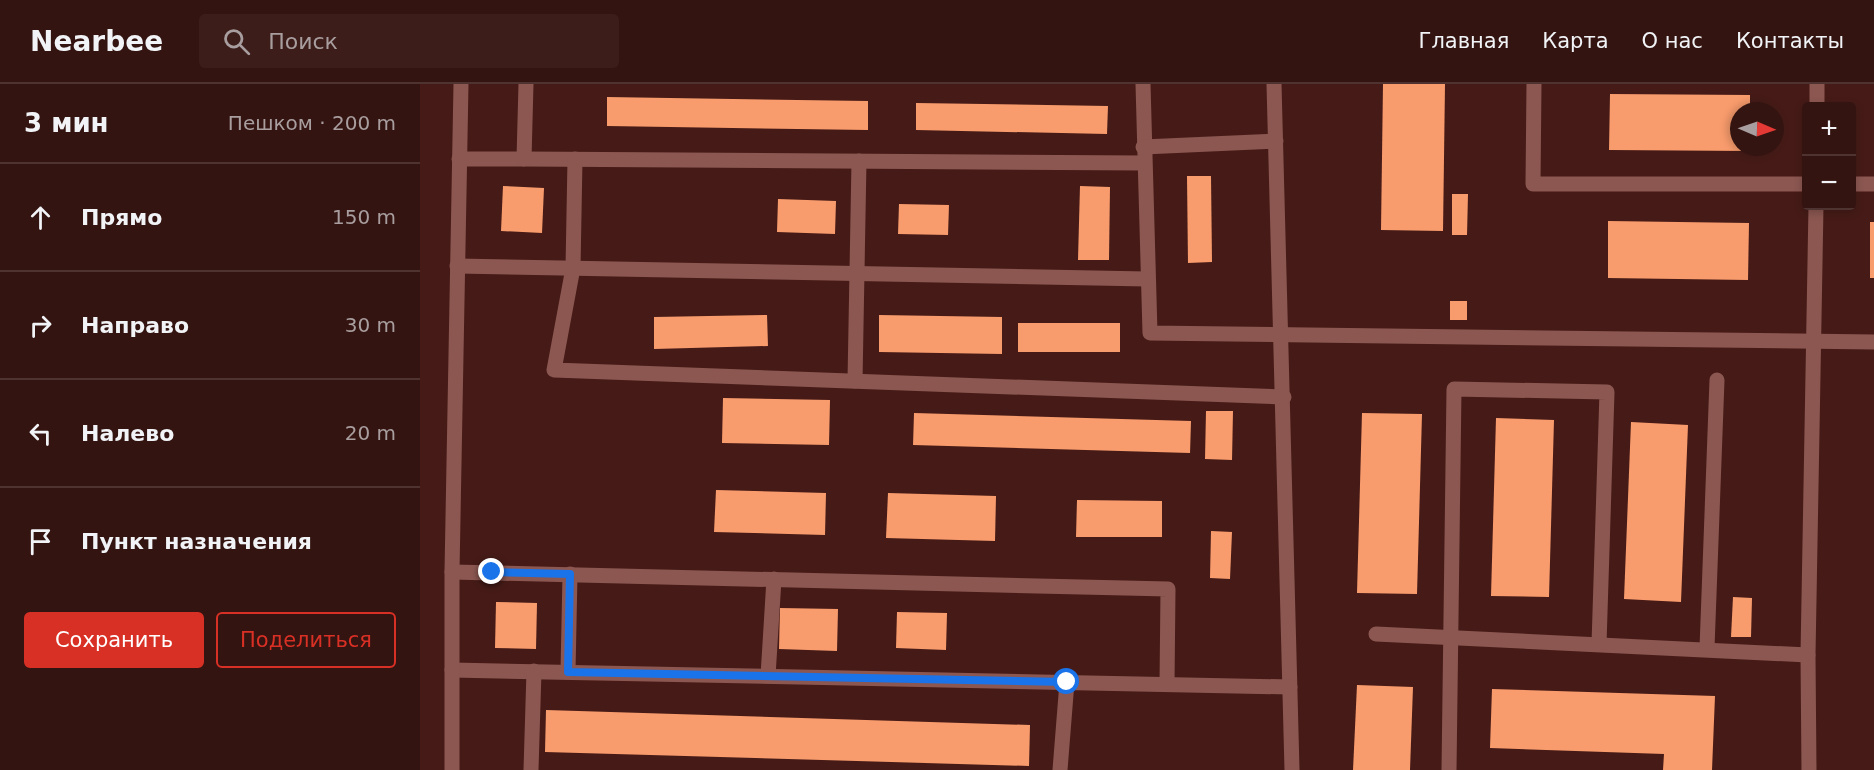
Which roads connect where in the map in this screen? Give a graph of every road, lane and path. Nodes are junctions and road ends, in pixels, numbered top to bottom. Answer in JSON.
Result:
{"nodes":[{"id":1,"x":461,"y":84,"type":"edge"},
{"id":2,"x":526,"y":84,"type":"edge"},
{"id":3,"x":1143,"y":84,"type":"edge"},
{"id":4,"x":1274,"y":84,"type":"edge"},
{"id":5,"x":1534,"y":84,"type":"edge"},
{"id":6,"x":1816,"y":84,"type":"edge"},
{"id":7,"x":1816,"y":102,"type":"edge"},
{"id":8,"x":1276,"y":141,"type":"junction"},
{"id":9,"x":1143,"y":147,"type":"junction"},
{"id":10,"x":459,"y":159,"type":"junction"},
{"id":11,"x":524,"y":159,"type":"junction"},
{"id":12,"x":575,"y":159,"type":"junction"},
{"id":13,"x":859,"y":161,"type":"junction"},
{"id":14,"x":1143,"y":163,"type":"junction"},
{"id":15,"x":1802,"y":184,"type":"edge"},
{"id":16,"x":1856,"y":184,"type":"edge"},
{"id":17,"x":1874,"y":184,"type":"edge"},
{"id":18,"x":1816,"y":210,"type":"edge"},
{"id":19,"x":458,"y":266,"type":"junction"},
{"id":20,"x":573,"y":268,"type":"junction"},
{"id":21,"x":857,"y":274,"type":"junction"},
{"id":22,"x":1147,"y":279,"type":"junction"},
{"id":23,"x":1282,"y":336,"type":"junction"},
{"id":24,"x":1814,"y":341,"type":"junction"},
{"id":25,"x":1874,"y":342,"type":"edge"},
{"id":26,"x":1717,"y":380,"type":"dead end"},
{"id":27,"x":855,"y":381,"type":"junction"},
{"id":28,"x":1284,"y":397,"type":"junction"},
{"id":29,"x":452,"y":572,"type":"junction"},
{"id":30,"x":570,"y":574,"type":"junction"},
{"id":31,"x":774,"y":579,"type":"junction"},
{"id":32,"x":1376,"y":634,"type":"dead end"},
{"id":33,"x":1452,"y":638,"type":"junction"},
{"id":34,"x":1599,"y":644,"type":"junction"},
{"id":35,"x":1707,"y":648,"type":"junction"},
{"id":36,"x":1808,"y":655,"type":"junction"},
{"id":37,"x":452,"y":670,"type":"junction"},
{"id":38,"x":534,"y":671,"type":"junction"},
{"id":39,"x":568,"y":672,"type":"junction"},
{"id":40,"x":768,"y":676,"type":"junction"},
{"id":41,"x":1067,"y":682,"type":"junction"},
{"id":42,"x":1167,"y":684,"type":"junction"},
{"id":43,"x":1290,"y":687,"type":"junction"},
{"id":44,"x":452,"y":770,"type":"edge"},
{"id":45,"x":531,"y":770,"type":"edge"},
{"id":46,"x":1060,"y":770,"type":"edge"},
{"id":47,"x":1292,"y":770,"type":"edge"},
{"id":48,"x":1449,"y":770,"type":"edge"},
{"id":49,"x":1809,"y":770,"type":"edge"}],
"edges":[{"from":1,"to":10,"type":"street"},
{"from":2,"to":11,"type":"street"},
{"from":3,"to":9,"type":"street"},
{"from":4,"to":8,"type":"street"},
{"from":5,"to":15,"type":"street"},
{"from":6,"to":7,"type":"street"},
{"from":8,"to":9,"type":"street"},
{"from":8,"to":23,"type":"street"},
{"from":9,"to":14,"type":"street"},
{"from":10,"to":11,"type":"street"},
{"from":10,"to":19,"type":"street"},
{"from":11,"to":12,"type":"street"},
{"from":12,"to":13,"type":"street"},
{"from":12,"to":20,"type":"street"},
{"from":13,"to":14,"type":"street"},
{"from":13,"to":21,"type":"street"},
{"from":14,"to":22,"type":"street"},
{"from":16,"to":17,"type":"street"},
{"from":18,"to":24,"type":"street"},
{"from":19,"to":20,"type":"street"},
{"from":19,"to":29,"type":"street"},
{"from":20,"to":21,"type":"street"},
{"from":20,"to":27,"type":"street"},
{"from":21,"to":22,"type":"street"},
{"from":21,"to":27,"type":"street"},
{"from":22,"to":23,"type":"street"},
{"from":23,"to":24,"type":"street"},
{"from":23,"to":28,"type":"street"},
{"from":24,"to":25,"type":"street"},
{"from":24,"to":36,"type":"street"},
{"from":26,"to":35,"type":"street"},
{"from":27,"to":28,"type":"street"},
{"from":28,"to":43,"type":"street"},
{"from":29,"to":30,"type":"street"},
{"from":29,"to":37,"type":"street"},
{"from":30,"to":31,"type":"street"},
{"from":30,"to":39,"type":"street"},
{"from":31,"to":40,"type":"street"},
{"from":31,"to":42,"type":"street"},
{"from":32,"to":33,"type":"street"},
{"from":33,"to":34,"type":"street"},
{"from":33,"to":34,"type":"street"},
{"from":33,"to":48,"type":"street"},
{"from":34,"to":35,"type":"street"},
{"from":35,"to":36,"type":"street"},
{"from":36,"to":49,"type":"street"},
{"from":37,"to":38,"type":"street"},
{"from":37,"to":44,"type":"street"},
{"from":38,"to":39,"type":"street"},
{"from":38,"to":45,"type":"street"},
{"from":39,"to":40,"type":"street"},
{"from":40,"to":41,"type":"street"},
{"from":41,"to":42,"type":"street"},
{"from":41,"to":46,"type":"street"},
{"from":42,"to":43,"type":"street"},
{"from":43,"to":47,"type":"street"}]}
